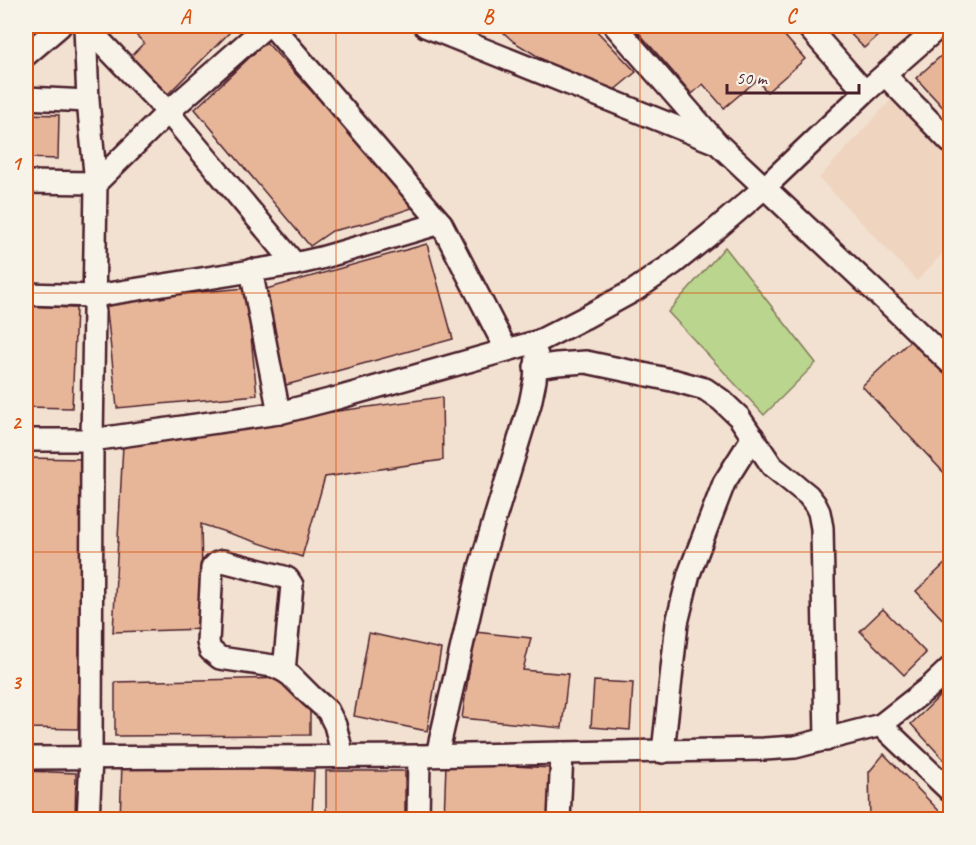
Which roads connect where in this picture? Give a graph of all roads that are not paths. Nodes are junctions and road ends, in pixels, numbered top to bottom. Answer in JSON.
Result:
{"nodes":[{"id":1,"x":60,"y":26,"type":"edge"},
{"id":2,"x":86,"y":26,"type":"edge"},
{"id":3,"x":266,"y":26,"type":"edge"},
{"id":4,"x":272,"y":26,"type":"edge"},
{"id":5,"x":425,"y":26,"type":"edge"},
{"id":6,"x":615,"y":26,"type":"edge"},
{"id":7,"x":807,"y":26,"type":"edge"},
{"id":8,"x":940,"y":26,"type":"edge"},
{"id":9,"x":26,"y":55,"type":"edge"},
{"id":10,"x":885,"y":75,"type":"junction"},
{"id":11,"x":866,"y":92,"type":"junction"},
{"id":12,"x":26,"y":99,"type":"edge"},
{"id":13,"x":88,"y":100,"type":"junction"},
{"id":14,"x":168,"y":112,"type":"junction"},
{"id":15,"x":951,"y":142,"type":"edge"},
{"id":16,"x":717,"y":143,"type":"junction"},
{"id":17,"x":26,"y":182,"type":"edge"},
{"id":18,"x":96,"y":183,"type":"junction"},
{"id":19,"x":764,"y":188,"type":"junction"},
{"id":20,"x":441,"y":223,"type":"junction"},
{"id":21,"x":295,"y":264,"type":"junction"},
{"id":22,"x":251,"y":270,"type":"junction"},
{"id":23,"x":26,"y":294,"type":"edge"},
{"id":24,"x":95,"y":296,"type":"junction"},
{"id":25,"x":539,"y":341,"type":"junction"},
{"id":26,"x":506,"y":349,"type":"junction"},
{"id":27,"x":951,"y":363,"type":"edge"},
{"id":28,"x":535,"y":367,"type":"junction"},
{"id":29,"x":279,"y":413,"type":"junction"},
{"id":30,"x":753,"y":437,"type":"junction"},
{"id":31,"x":26,"y":440,"type":"edge"},
{"id":32,"x":92,"y":441,"type":"junction"},
{"id":33,"x":951,"y":668,"type":"edge"},
{"id":34,"x":284,"y":671,"type":"junction"},
{"id":35,"x":881,"y":725,"type":"junction"},
{"id":36,"x":826,"y":740,"type":"junction"},
{"id":37,"x":663,"y":752,"type":"junction"},
{"id":38,"x":562,"y":753,"type":"junction"},
{"id":39,"x":428,"y":755,"type":"junction"},
{"id":40,"x":343,"y":756,"type":"junction"},
{"id":41,"x":26,"y":758,"type":"edge"},
{"id":42,"x":91,"y":758,"type":"junction"},
{"id":43,"x":951,"y":791,"type":"edge"},
{"id":44,"x":88,"y":819,"type":"edge"},
{"id":45,"x":418,"y":819,"type":"edge"},
{"id":46,"x":559,"y":819,"type":"edge"}],
"edges":[{"from":1,"to":9,"type":"street"},
{"from":2,"to":13,"type":"street"},
{"from":2,"to":14,"type":"street"},
{"from":3,"to":14,"type":"street"},
{"from":4,"to":20,"type":"street"},
{"from":5,"to":16,"type":"street"},
{"from":6,"to":16,"type":"street"},
{"from":7,"to":11,"type":"street"},
{"from":8,"to":10,"type":"street"},
{"from":10,"to":11,"type":"street"},
{"from":10,"to":15,"type":"street"},
{"from":11,"to":19,"type":"street"},
{"from":12,"to":13,"type":"street"},
{"from":13,"to":18,"type":"street"},
{"from":14,"to":18,"type":"street"},
{"from":14,"to":21,"type":"street"},
{"from":16,"to":19,"type":"street"},
{"from":17,"to":18,"type":"street"},
{"from":18,"to":24,"type":"street"},
{"from":19,"to":25,"type":"street"},
{"from":19,"to":27,"type":"street"},
{"from":20,"to":21,"type":"street"},
{"from":20,"to":26,"type":"street"},
{"from":21,"to":22,"type":"street"},
{"from":22,"to":24,"type":"street"},
{"from":22,"to":29,"type":"street"},
{"from":23,"to":24,"type":"street"},
{"from":24,"to":32,"type":"street"},
{"from":25,"to":26,"type":"street"},
{"from":25,"to":28,"type":"street"},
{"from":26,"to":29,"type":"street"},
{"from":28,"to":30,"type":"street"},
{"from":28,"to":39,"type":"street"},
{"from":29,"to":32,"type":"street"},
{"from":30,"to":36,"type":"street"},
{"from":30,"to":37,"type":"street"},
{"from":31,"to":32,"type":"street"},
{"from":32,"to":42,"type":"street"},
{"from":33,"to":35,"type":"street"},
{"from":34,"to":34,"type":"street"},
{"from":34,"to":40,"type":"street"},
{"from":35,"to":36,"type":"street"},
{"from":35,"to":43,"type":"street"},
{"from":36,"to":37,"type":"street"},
{"from":37,"to":38,"type":"street"},
{"from":38,"to":39,"type":"street"},
{"from":38,"to":46,"type":"street"},
{"from":39,"to":40,"type":"street"},
{"from":39,"to":45,"type":"street"},
{"from":40,"to":42,"type":"street"},
{"from":41,"to":42,"type":"street"},
{"from":42,"to":44,"type":"street"}]}
